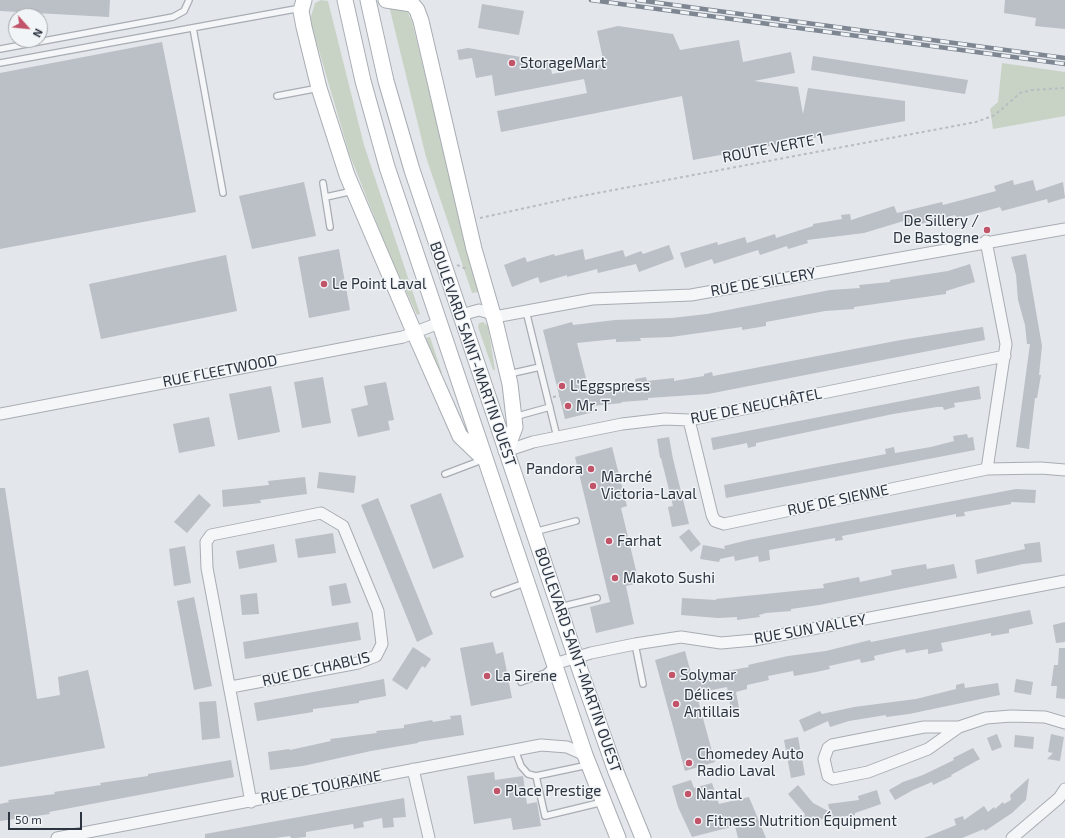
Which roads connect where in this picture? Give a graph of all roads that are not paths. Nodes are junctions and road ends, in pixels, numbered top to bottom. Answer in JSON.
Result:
{"nodes":[{"id":1,"x":190,"y":0,"type":"edge"},
{"id":2,"x":345,"y":0,"type":"edge"},
{"id":3,"x":368,"y":0,"type":"edge"},
{"id":4,"x":386,"y":0,"type":"edge"},
{"id":5,"x":303,"y":4,"type":"edge"},
{"id":6,"x":193,"y":28,"type":"junction"},
{"id":7,"x":0,"y":49,"type":"edge"},
{"id":8,"x":0,"y":63,"type":"edge"},
{"id":9,"x":319,"y":88,"type":"junction"},
{"id":10,"x":277,"y":96,"type":"dead end"},
{"id":11,"x":323,"y":183,"type":"dead end"},
{"id":12,"x":354,"y":191,"type":"junction"},
{"id":13,"x":223,"y":193,"type":"dead end"},
{"id":14,"x":326,"y":197,"type":"junction"},
{"id":15,"x":330,"y":227,"type":"dead end"},
{"id":16,"x":1065,"y":229,"type":"edge"},
{"id":17,"x":986,"y":242,"type":"junction"},
{"id":18,"x":526,"y":311,"type":"junction"},
{"id":19,"x":492,"y":313,"type":"junction"},
{"id":20,"x":461,"y":315,"type":"junction"},
{"id":21,"x":439,"y":322,"type":"junction"},
{"id":22,"x":414,"y":332,"type":"junction"},
{"id":23,"x":1005,"y":356,"type":"junction"},
{"id":24,"x":540,"y":367,"type":"junction"},
{"id":25,"x":508,"y":375,"type":"junction"},
{"id":26,"x":550,"y":407,"type":"junction"},
{"id":27,"x":0,"y":414,"type":"edge"},
{"id":28,"x":514,"y":417,"type":"junction"},
{"id":29,"x":689,"y":420,"type":"junction"},
{"id":30,"x":557,"y":437,"type":"junction"},
{"id":31,"x":506,"y":450,"type":"junction"},
{"id":32,"x":485,"y":459,"type":"junction"},
{"id":33,"x":987,"y":469,"type":"junction"},
{"id":34,"x":1065,"y":470,"type":"edge"},
{"id":35,"x":445,"y":474,"type":"dead end"},
{"id":36,"x":576,"y":521,"type":"dead end"},
{"id":37,"x":534,"y":532,"type":"junction"},
{"id":38,"x":1065,"y":581,"type":"edge"},
{"id":39,"x":526,"y":583,"type":"junction"},
{"id":40,"x":494,"y":594,"type":"dead end"},
{"id":41,"x":597,"y":598,"type":"dead end"},
{"id":42,"x":559,"y":608,"type":"junction"},
{"id":43,"x":635,"y":644,"type":"junction"},
{"id":44,"x":576,"y":658,"type":"junction"},
{"id":45,"x":554,"y":664,"type":"junction"},
{"id":46,"x":521,"y":682,"type":"dead end"},
{"id":47,"x":643,"y":684,"type":"dead end"},
{"id":48,"x":231,"y":687,"type":"junction"},
{"id":49,"x":1065,"y":723,"type":"edge"},
{"id":50,"x":959,"y":727,"type":"junction"},
{"id":51,"x":515,"y":750,"type":"junction"},
{"id":52,"x":587,"y":760,"type":"junction"},
{"id":53,"x":413,"y":769,"type":"junction"},
{"id":54,"x":536,"y":776,"type":"junction"},
{"id":55,"x":1065,"y":789,"type":"edge"},
{"id":56,"x":250,"y":802,"type":"junction"},
{"id":57,"x":603,"y":802,"type":"junction"},
{"id":58,"x":57,"y":838,"type":"edge"},
{"id":59,"x":429,"y":838,"type":"edge"},
{"id":60,"x":618,"y":838,"type":"edge"},
{"id":61,"x":643,"y":838,"type":"edge"},
{"id":62,"x":1012,"y":838,"type":"edge"}],
"edges":[{"from":1,"to":7,"type":"lane"},
{"from":2,"to":21,"type":"main road","name":"BOULEVARD SAINT-MARTIN OUEST"},
{"from":3,"to":20,"type":"main road","name":"BOULEVARD SAINT-MARTIN OUEST"},
{"from":4,"to":19,"type":"main road"},
{"from":5,"to":6,"type":"lane"},
{"from":5,"to":9,"type":"main road"},
{"from":6,"to":8,"type":"lane"},
{"from":6,"to":13,"type":"lane"},
{"from":9,"to":10,"type":"lane"},
{"from":9,"to":12,"type":"main road"},
{"from":11,"to":14,"type":"lane"},
{"from":12,"to":14,"type":"lane"},
{"from":12,"to":22,"type":"main road"},
{"from":14,"to":15,"type":"lane"},
{"from":16,"to":17,"type":"street","name":"RUE DE SILLERY"},
{"from":17,"to":18,"type":"street","name":"RUE DE SILLERY"},
{"from":17,"to":23,"type":"street"},
{"from":18,"to":19,"type":"street","name":"RUE DE SILLERY"},
{"from":18,"to":24,"type":"lane"},
{"from":19,"to":20,"type":"street","name":"RUE DE SILLERY"},
{"from":19,"to":25,"type":"main road"},
{"from":20,"to":31,"type":"main road","name":"BOULEVARD SAINT-MARTIN OUEST"},
{"from":21,"to":22,"type":"street","name":"RUE FLEETWOOD"},
{"from":21,"to":32,"type":"main road","name":"BOULEVARD SAINT-MARTIN OUEST"},
{"from":22,"to":27,"type":"street","name":"RUE FLEETWOOD"},
{"from":22,"to":32,"type":"main road"},
{"from":23,"to":29,"type":"street","name":"RUE DE NEUCHÂTEL"},
{"from":23,"to":33,"type":"street"},
{"from":24,"to":25,"type":"lane"},
{"from":24,"to":26,"type":"lane"},
{"from":25,"to":28,"type":"main road"},
{"from":26,"to":28,"type":"lane"},
{"from":26,"to":30,"type":"lane"},
{"from":28,"to":31,"type":"main road"},
{"from":29,"to":30,"type":"street","name":"RUE DE NEUCHÂTEL"},
{"from":29,"to":33,"type":"street","name":"RUE DE SIENNE"},
{"from":30,"to":31,"type":"street","name":"RUE DE NEUCHÂTEL"},
{"from":31,"to":37,"type":"main road","name":"BOULEVARD SAINT-MARTIN OUEST"},
{"from":32,"to":35,"type":"lane"},
{"from":32,"to":39,"type":"main road","name":"BOULEVARD SAINT-MARTIN OUEST"},
{"from":33,"to":34,"type":"street","name":"RUE DE SIENNE"},
{"from":36,"to":37,"type":"lane"},
{"from":37,"to":42,"type":"main road","name":"BOULEVARD SAINT-MARTIN OUEST"},
{"from":38,"to":43,"type":"street","name":"RUE SUN VALLEY"},
{"from":39,"to":40,"type":"lane"},
{"from":39,"to":45,"type":"main road","name":"BOULEVARD SAINT-MARTIN OUEST"},
{"from":41,"to":42,"type":"lane"},
{"from":42,"to":44,"type":"main road","name":"BOULEVARD SAINT-MARTIN OUEST"},
{"from":43,"to":44,"type":"street","name":"RUE SUN VALLEY"},
{"from":43,"to":47,"type":"lane"},
{"from":44,"to":45,"type":"street","name":"RUE SUN VALLEY"},
{"from":44,"to":61,"type":"main road","name":"BOULEVARD SAINT-MARTIN OUEST"},
{"from":45,"to":46,"type":"lane"},
{"from":45,"to":52,"type":"main road","name":"BOULEVARD SAINT-MARTIN OUEST"},
{"from":48,"to":48,"type":"street","name":"RUE DE CHABLIS"},
{"from":48,"to":56,"type":"street","name":"RUE DE CHABLIS"},
{"from":49,"to":50,"type":"street"},
{"from":50,"to":50,"type":"street"},
{"from":51,"to":52,"type":"street","name":"RUE DE TOURAINE"},
{"from":51,"to":53,"type":"street","name":"RUE DE TOURAINE"},
{"from":51,"to":54,"type":"lane"},
{"from":52,"to":54,"type":"lane"},
{"from":52,"to":57,"type":"main road","name":"BOULEVARD SAINT-MARTIN OUEST"},
{"from":53,"to":56,"type":"street","name":"RUE DE TOURAINE"},
{"from":53,"to":59,"type":"street"},
{"from":54,"to":57,"type":"lane"},
{"from":55,"to":62,"type":"street"},
{"from":56,"to":58,"type":"street","name":"RUE DE TOURAINE"},
{"from":57,"to":60,"type":"main road","name":"BOULEVARD SAINT-MARTIN OUEST"}]}
